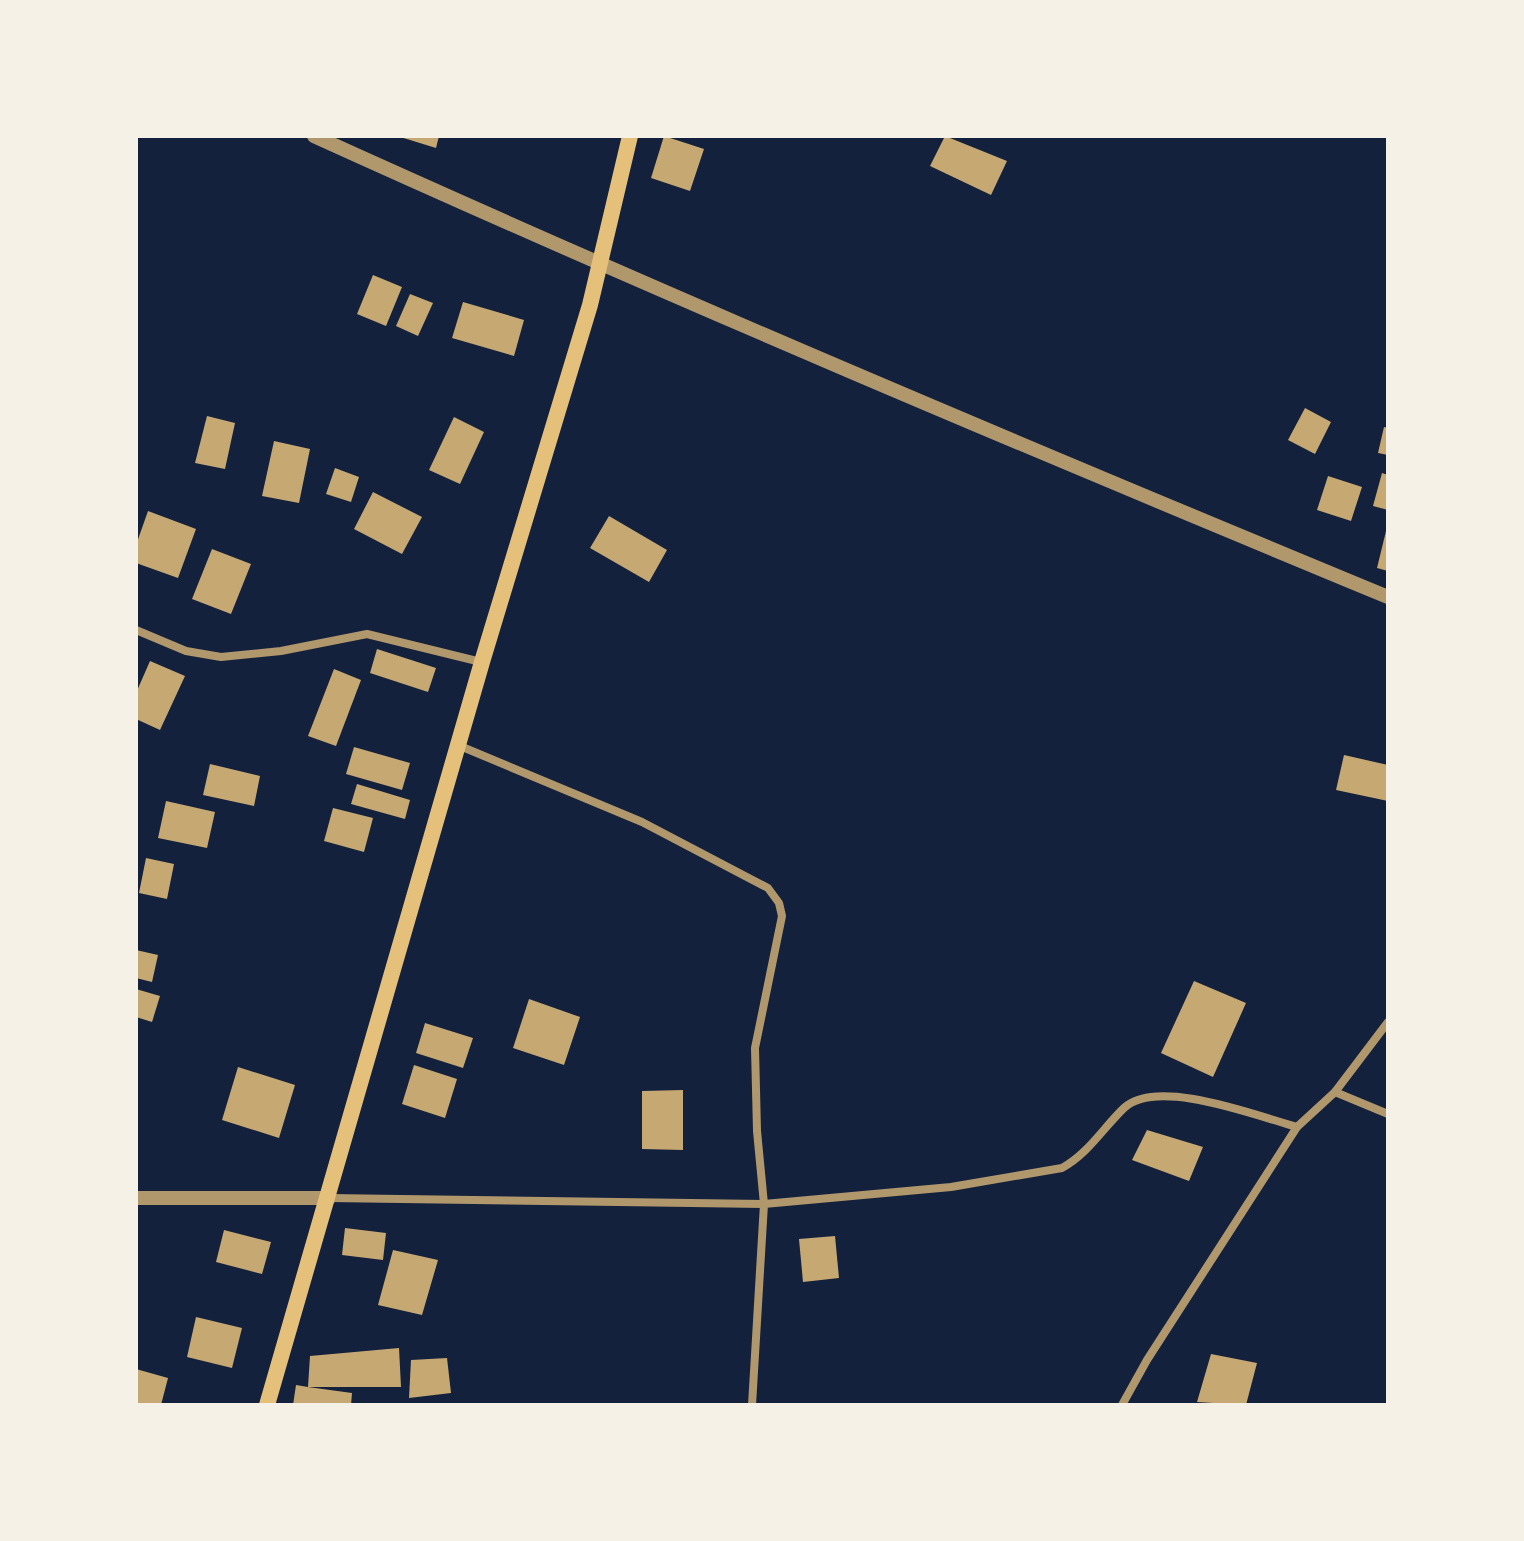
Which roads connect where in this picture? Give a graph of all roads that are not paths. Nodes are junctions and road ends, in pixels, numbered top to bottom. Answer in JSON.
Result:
{"nodes":[{"id":1,"x":314,"y":136,"type":"edge"},
{"id":2,"x":630,"y":136,"type":"edge"},
{"id":3,"x":599,"y":265,"type":"junction"},
{"id":4,"x":1388,"y":597,"type":"edge"},
{"id":5,"x":136,"y":630,"type":"edge"},
{"id":6,"x":482,"y":662,"type":"junction"},
{"id":7,"x":460,"y":746,"type":"junction"},
{"id":8,"x":1388,"y":1022,"type":"edge"},
{"id":9,"x":1335,"y":1092,"type":"junction"},
{"id":10,"x":1388,"y":1114,"type":"edge"},
{"id":11,"x":1297,"y":1127,"type":"junction"},
{"id":12,"x":136,"y":1198,"type":"edge"},
{"id":13,"x":329,"y":1198,"type":"junction"},
{"id":14,"x":764,"y":1204,"type":"junction"},
{"id":15,"x":267,"y":1405,"type":"edge"},
{"id":16,"x":752,"y":1405,"type":"edge"},
{"id":17,"x":1122,"y":1405,"type":"edge"}],
"edges":[{"from":1,"to":3,"type":"street"},
{"from":2,"to":3,"type":"main road"},
{"from":3,"to":4,"type":"street"},
{"from":3,"to":6,"type":"main road"},
{"from":5,"to":6,"type":"street"},
{"from":6,"to":7,"type":"main road"},
{"from":7,"to":13,"type":"main road"},
{"from":7,"to":14,"type":"street"},
{"from":8,"to":9,"type":"street"},
{"from":9,"to":10,"type":"street"},
{"from":9,"to":11,"type":"street"},
{"from":11,"to":14,"type":"street"},
{"from":11,"to":17,"type":"street"},
{"from":12,"to":13,"type":"street"},
{"from":13,"to":14,"type":"street"},
{"from":13,"to":15,"type":"main road"},
{"from":14,"to":16,"type":"street"}]}
